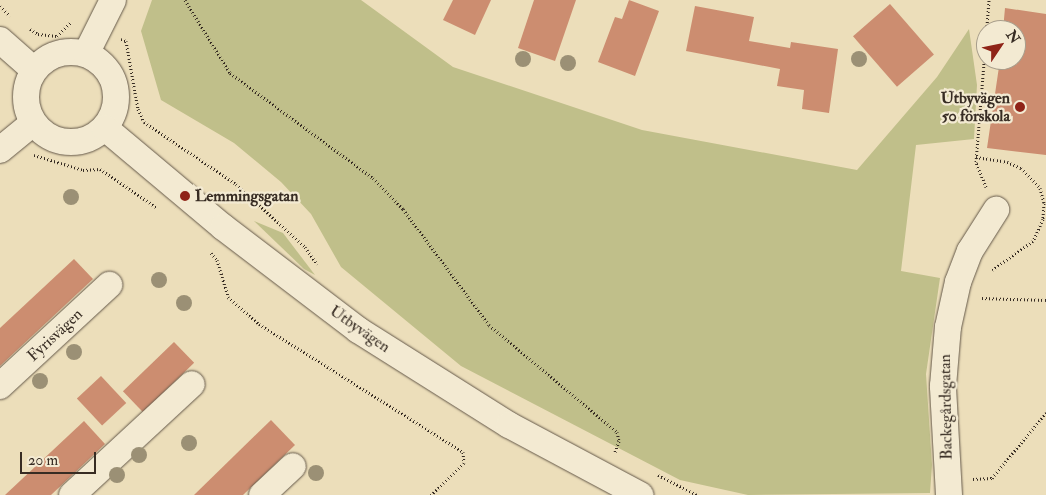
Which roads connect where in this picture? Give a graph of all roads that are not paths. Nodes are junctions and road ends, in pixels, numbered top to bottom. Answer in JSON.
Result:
{"nodes":[{"id":1,"x":113,"y":0,"type":"edge"},
{"id":2,"x":0,"y":40,"type":"edge"},
{"id":3,"x":86,"y":54,"type":"junction"},
{"id":4,"x":34,"y":70,"type":"junction"},
{"id":5,"x":105,"y":128,"type":"junction"},
{"id":6,"x":16,"y":137,"type":"edge"},
{"id":7,"x":996,"y":210,"type":"road end"},
{"id":8,"x":109,"y":285,"type":"dead end"},
{"id":9,"x":192,"y":384,"type":"dead end"},
{"id":10,"x":0,"y":386,"type":"edge"},
{"id":11,"x":293,"y":466,"type":"dead end"},
{"id":12,"x":957,"y":487,"type":"edge"},
{"id":13,"x":72,"y":495,"type":"edge"},
{"id":14,"x":262,"y":495,"type":"edge"},
{"id":15,"x":640,"y":495,"type":"edge"}],
"edges":[{"from":1,"to":3,"type":"street"},
{"from":2,"to":4,"type":"street"},
{"from":3,"to":4,"type":"street"},
{"from":3,"to":5,"type":"street"},
{"from":4,"to":6,"type":"street"},
{"from":5,"to":6,"type":"street"},
{"from":5,"to":15,"type":"street","name":"Utbyvägen"},
{"from":7,"to":12,"type":"street","name":"Backegårdsgatan"},
{"from":8,"to":10,"type":"street","name":"Fyrisvägen"},
{"from":9,"to":13,"type":"street"},
{"from":11,"to":14,"type":"street"}]}
